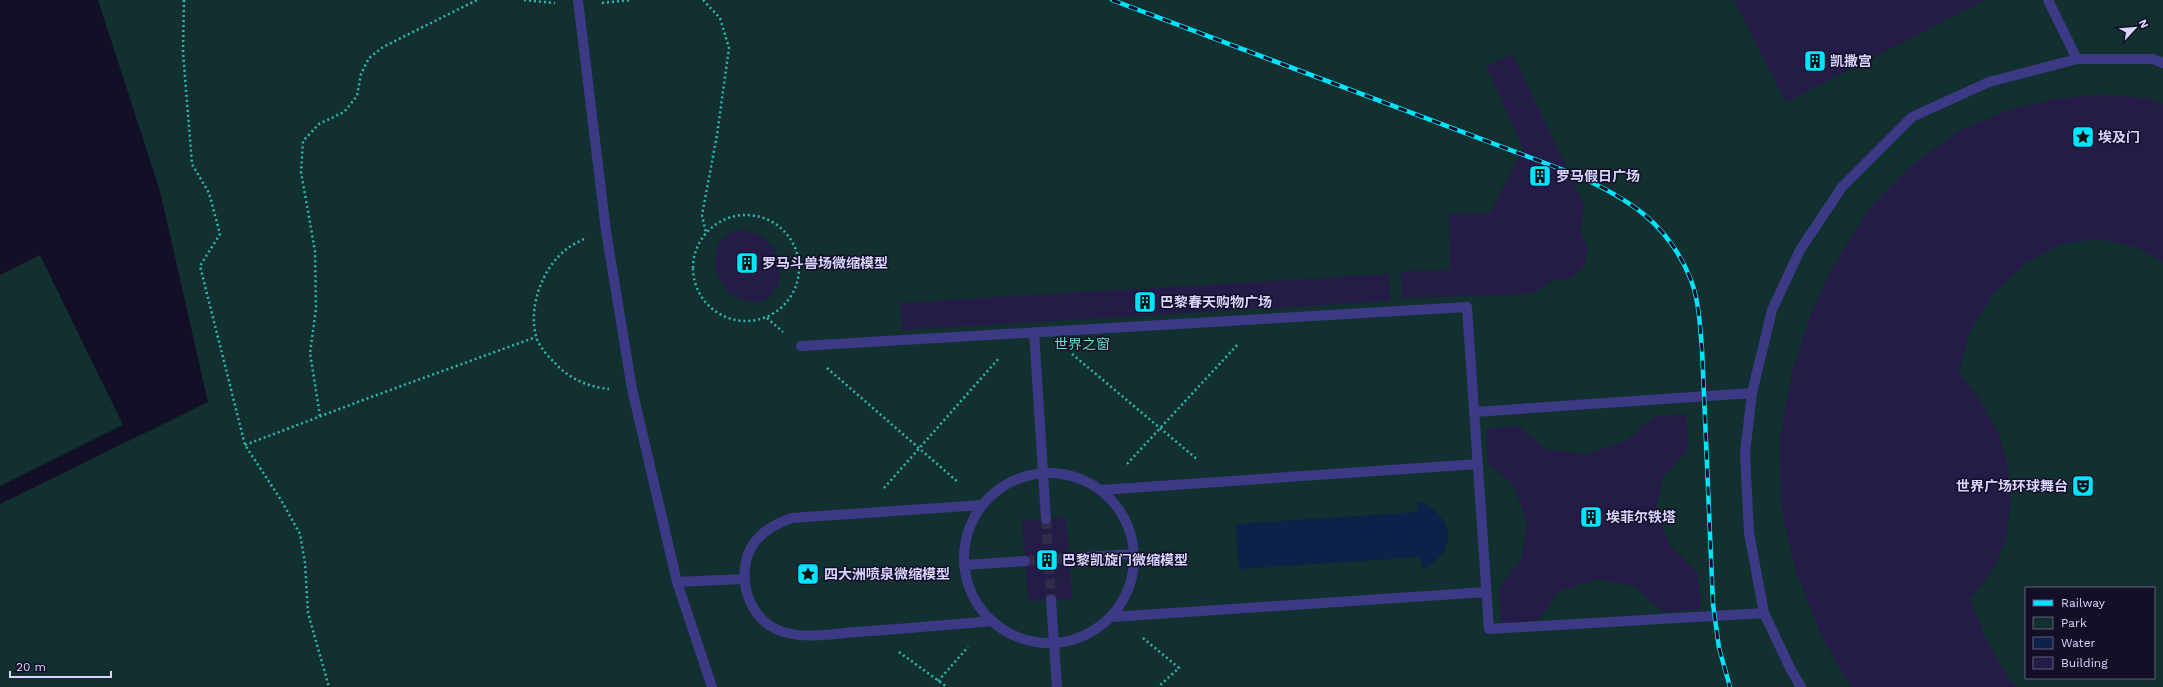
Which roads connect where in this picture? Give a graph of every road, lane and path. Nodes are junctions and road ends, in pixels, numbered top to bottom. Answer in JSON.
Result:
{"nodes":[{"id":1,"x":184,"y":0,"type":"edge"},
{"id":2,"x":477,"y":0,"type":"edge"},
{"id":3,"x":578,"y":0,"type":"edge"},
{"id":4,"x":703,"y":0,"type":"edge"},
{"id":5,"x":2048,"y":0,"type":"edge"},
{"id":6,"x":2077,"y":59,"type":"junction"},
{"id":7,"x":2163,"y":63,"type":"edge"},
{"id":8,"x":606,"y":231,"type":"junction"},
{"id":9,"x":706,"y":232,"type":"junction"},
{"id":10,"x":767,"y":318,"type":"junction"},
{"id":11,"x":1262,"y":319,"type":"junction"},
{"id":12,"x":1046,"y":331,"type":"junction"},
{"id":13,"x":1034,"y":332,"type":"junction"},
{"id":14,"x":1021,"y":333,"type":"junction"},
{"id":15,"x":536,"y":337,"type":"junction"},
{"id":16,"x":801,"y":346,"type":"junction"},
{"id":17,"x":632,"y":388,"type":"junction"},
{"id":18,"x":1752,"y":393,"type":"junction"},
{"id":19,"x":1474,"y":412,"type":"junction"},
{"id":20,"x":320,"y":416,"type":"junction"},
{"id":21,"x":1161,"y":428,"type":"junction"},
{"id":22,"x":245,"y":445,"type":"junction"},
{"id":23,"x":919,"y":448,"type":"junction"},
{"id":24,"x":1478,"y":464,"type":"junction"},
{"id":25,"x":1042,"y":473,"type":"junction"},
{"id":26,"x":1224,"y":482,"type":"junction"},
{"id":27,"x":1101,"y":490,"type":"junction"},
{"id":28,"x":982,"y":505,"type":"junction"},
{"id":29,"x":862,"y":513,"type":"junction"},
{"id":30,"x":1046,"y":519,"type":"tunnel mouth"},
{"id":31,"x":1134,"y":554,"type":"junction"},
{"id":32,"x":1069,"y":558,"type":"tunnel mouth"},
{"id":33,"x":1025,"y":561,"type":"tunnel mouth"},
{"id":34,"x":964,"y":565,"type":"junction"},
{"id":35,"x":744,"y":579,"type":"junction"},
{"id":36,"x":677,"y":582,"type":"junction"},
{"id":37,"x":1486,"y":592,"type":"junction"},
{"id":38,"x":1051,"y":600,"type":"tunnel mouth"},
{"id":39,"x":1764,"y":613,"type":"junction"},
{"id":40,"x":1112,"y":617,"type":"junction"},
{"id":41,"x":992,"y":621,"type":"junction"},
{"id":42,"x":871,"y":631,"type":"junction"},
{"id":43,"x":1054,"y":643,"type":"junction"},
{"id":44,"x":938,"y":681,"type":"junction"},
{"id":45,"x":329,"y":687,"type":"edge"},
{"id":46,"x":712,"y":687,"type":"edge"},
{"id":47,"x":947,"y":687,"type":"edge"},
{"id":48,"x":1057,"y":687,"type":"edge"},
{"id":49,"x":1158,"y":687,"type":"edge"},
{"id":50,"x":1802,"y":687,"type":"edge"}],
"edges":[{"from":1,"to":22,"type":"path"},
{"from":2,"to":20,"type":"path"},
{"from":3,"to":8,"type":"street"},
{"from":4,"to":9,"type":"path"},
{"from":5,"to":6,"type":"street"},
{"from":6,"to":7,"type":"street"},
{"from":6,"to":18,"type":"street"},
{"from":8,"to":15,"type":"path"},
{"from":8,"to":17,"type":"street"},
{"from":9,"to":10,"type":"path"},
{"from":9,"to":10,"type":"path"},
{"from":10,"to":16,"type":"path"},
{"from":11,"to":12,"type":"street"},
{"from":11,"to":19,"type":"street"},
{"from":11,"to":21,"type":"path"},
{"from":12,"to":13,"type":"street"},
{"from":12,"to":21,"type":"path"},
{"from":13,"to":14,"type":"street"},
{"from":13,"to":25,"type":"street"},
{"from":14,"to":16,"type":"street"},
{"from":14,"to":23,"type":"path"},
{"from":15,"to":17,"type":"path"},
{"from":15,"to":20,"type":"path"},
{"from":16,"to":23,"type":"path"},
{"from":17,"to":36,"type":"street"},
{"from":18,"to":19,"type":"street"},
{"from":18,"to":39,"type":"street"},
{"from":19,"to":24,"type":"street"},
{"from":20,"to":22,"type":"path"},
{"from":21,"to":26,"type":"path"},
{"from":21,"to":27,"type":"path"},
{"from":22,"to":45,"type":"path"},
{"from":23,"to":28,"type":"path"},
{"from":23,"to":29,"type":"path"},
{"from":24,"to":26,"type":"street"},
{"from":24,"to":37,"type":"street"},
{"from":25,"to":27,"type":"street"},
{"from":25,"to":28,"type":"street"},
{"from":25,"to":30,"type":"street"},
{"from":26,"to":27,"type":"street"},
{"from":27,"to":31,"type":"street"},
{"from":28,"to":29,"type":"street"},
{"from":28,"to":34,"type":"street"},
{"from":29,"to":35,"type":"street"},
{"from":31,"to":32,"type":"street"},
{"from":31,"to":40,"type":"street"},
{"from":33,"to":34,"type":"street"},
{"from":34,"to":41,"type":"street"},
{"from":35,"to":36,"type":"street"},
{"from":35,"to":42,"type":"street"},
{"from":36,"to":46,"type":"street"},
{"from":37,"to":39,"type":"street"},
{"from":37,"to":40,"type":"street"},
{"from":38,"to":43,"type":"street"},
{"from":39,"to":50,"type":"street"},
{"from":40,"to":43,"type":"street"},
{"from":40,"to":49,"type":"path"},
{"from":41,"to":42,"type":"street"},
{"from":41,"to":43,"type":"street"},
{"from":41,"to":44,"type":"path"},
{"from":42,"to":44,"type":"path"},
{"from":43,"to":48,"type":"street"},
{"from":44,"to":47,"type":"path"}]}
